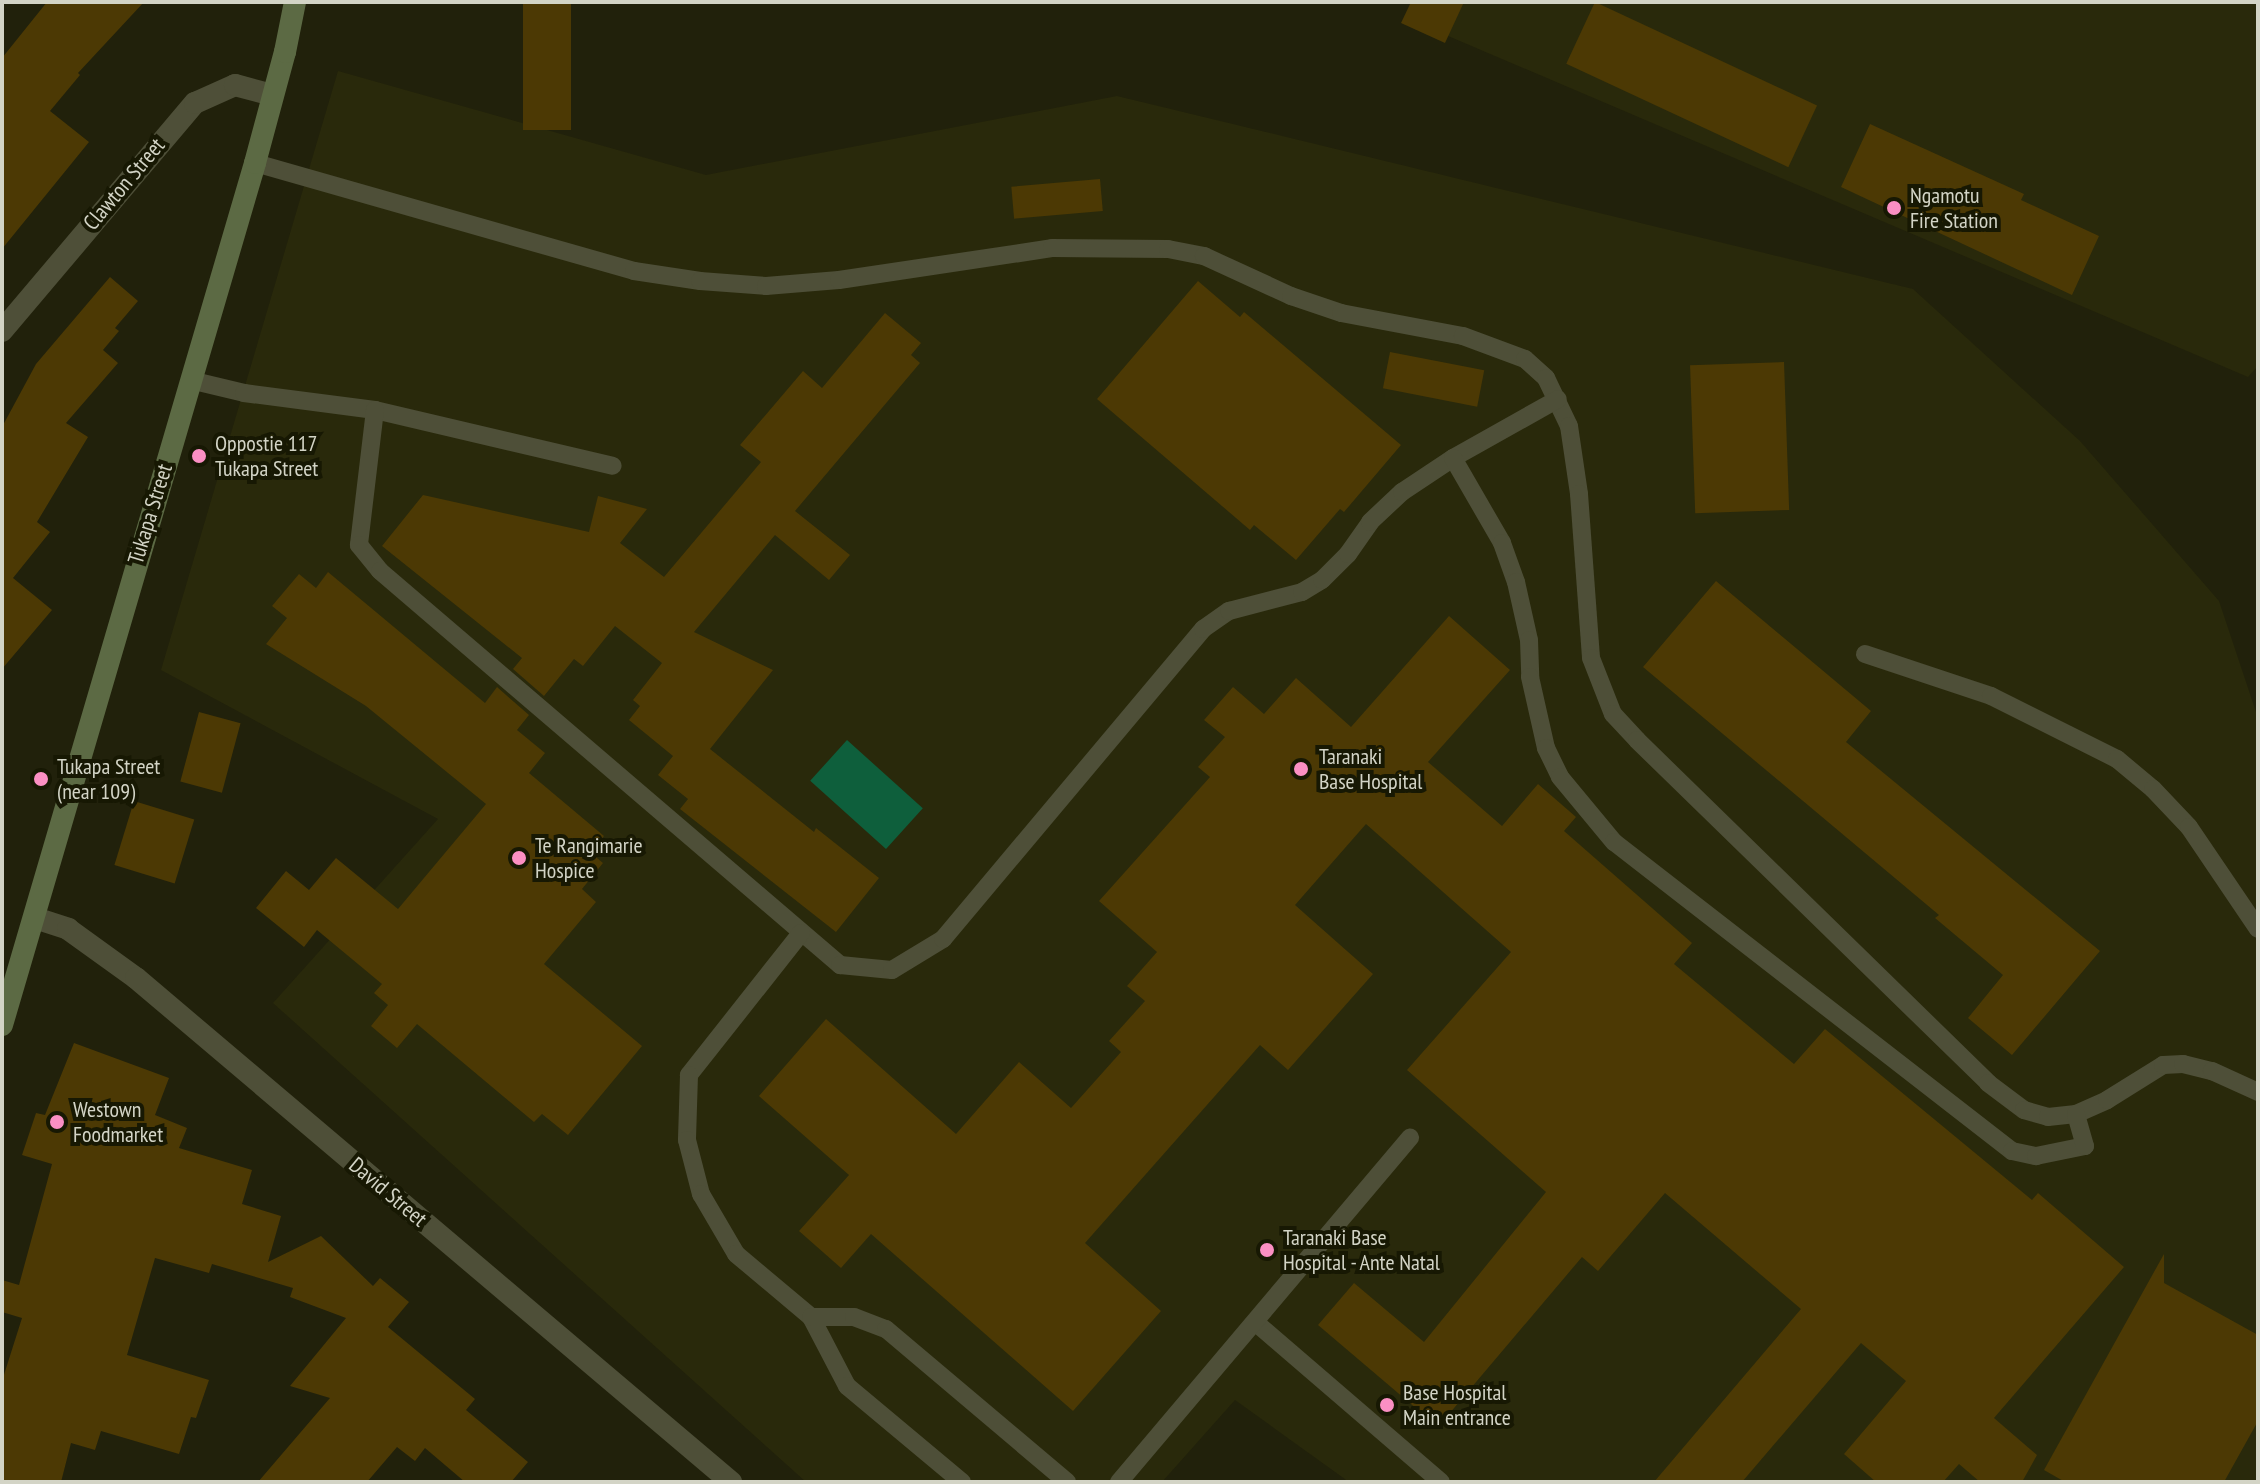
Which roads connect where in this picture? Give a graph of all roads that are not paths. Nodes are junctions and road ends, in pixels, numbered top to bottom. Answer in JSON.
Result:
{"nodes":[{"id":1,"x":295,"y":2,"type":"edge"},
{"id":2,"x":273,"y":95,"type":"junction"},
{"id":3,"x":255,"y":163,"type":"junction"},
{"id":4,"x":2,"y":331,"type":"edge"},
{"id":5,"x":190,"y":380,"type":"junction"},
{"id":6,"x":1558,"y":399,"type":"junction"},
{"id":7,"x":375,"y":410,"type":"junction"},
{"id":8,"x":1453,"y":458,"type":"junction"},
{"id":9,"x":613,"y":466,"type":"dead end"},
{"id":10,"x":1865,"y":654,"type":"dead end"},
{"id":11,"x":35,"y":918,"type":"junction"},
{"id":12,"x":2258,"y":929,"type":"edge"},
{"id":13,"x":801,"y":933,"type":"junction"},
{"id":14,"x":2,"y":1025,"type":"edge"},
{"id":15,"x":2258,"y":1092,"type":"edge"},
{"id":16,"x":2076,"y":1114,"type":"junction"},
{"id":17,"x":1410,"y":1138,"type":"dead end"},
{"id":18,"x":811,"y":1317,"type":"junction"},
{"id":19,"x":1255,"y":1322,"type":"junction"},
{"id":20,"x":731,"y":1482,"type":"edge"},
{"id":21,"x":962,"y":1482,"type":"edge"},
{"id":22,"x":1067,"y":1482,"type":"edge"},
{"id":23,"x":1119,"y":1482,"type":"edge"},
{"id":24,"x":1441,"y":1482,"type":"edge"}],
"edges":[{"from":1,"to":2,"type":"main road","name":"Tukapa Street"},
{"from":2,"to":3,"type":"main road","name":"Tukapa Street"},
{"from":2,"to":4,"type":"street","name":"Clawton Street"},
{"from":3,"to":5,"type":"main road","name":"Tukapa Street"},
{"from":3,"to":6,"type":"lane"},
{"from":5,"to":7,"type":"lane"},
{"from":5,"to":11,"type":"main road","name":"Tukapa Street"},
{"from":6,"to":8,"type":"lane"},
{"from":6,"to":16,"type":"lane"},
{"from":7,"to":9,"type":"lane"},
{"from":7,"to":13,"type":"lane"},
{"from":8,"to":13,"type":"lane"},
{"from":8,"to":16,"type":"lane"},
{"from":10,"to":12,"type":"lane"},
{"from":11,"to":14,"type":"main road","name":"Tukapa Street"},
{"from":11,"to":20,"type":"street","name":"David Street"},
{"from":13,"to":18,"type":"lane"},
{"from":15,"to":16,"type":"lane"},
{"from":17,"to":19,"type":"lane"},
{"from":18,"to":21,"type":"lane"},
{"from":18,"to":22,"type":"lane"},
{"from":19,"to":23,"type":"lane"},
{"from":19,"to":24,"type":"lane"}]}
